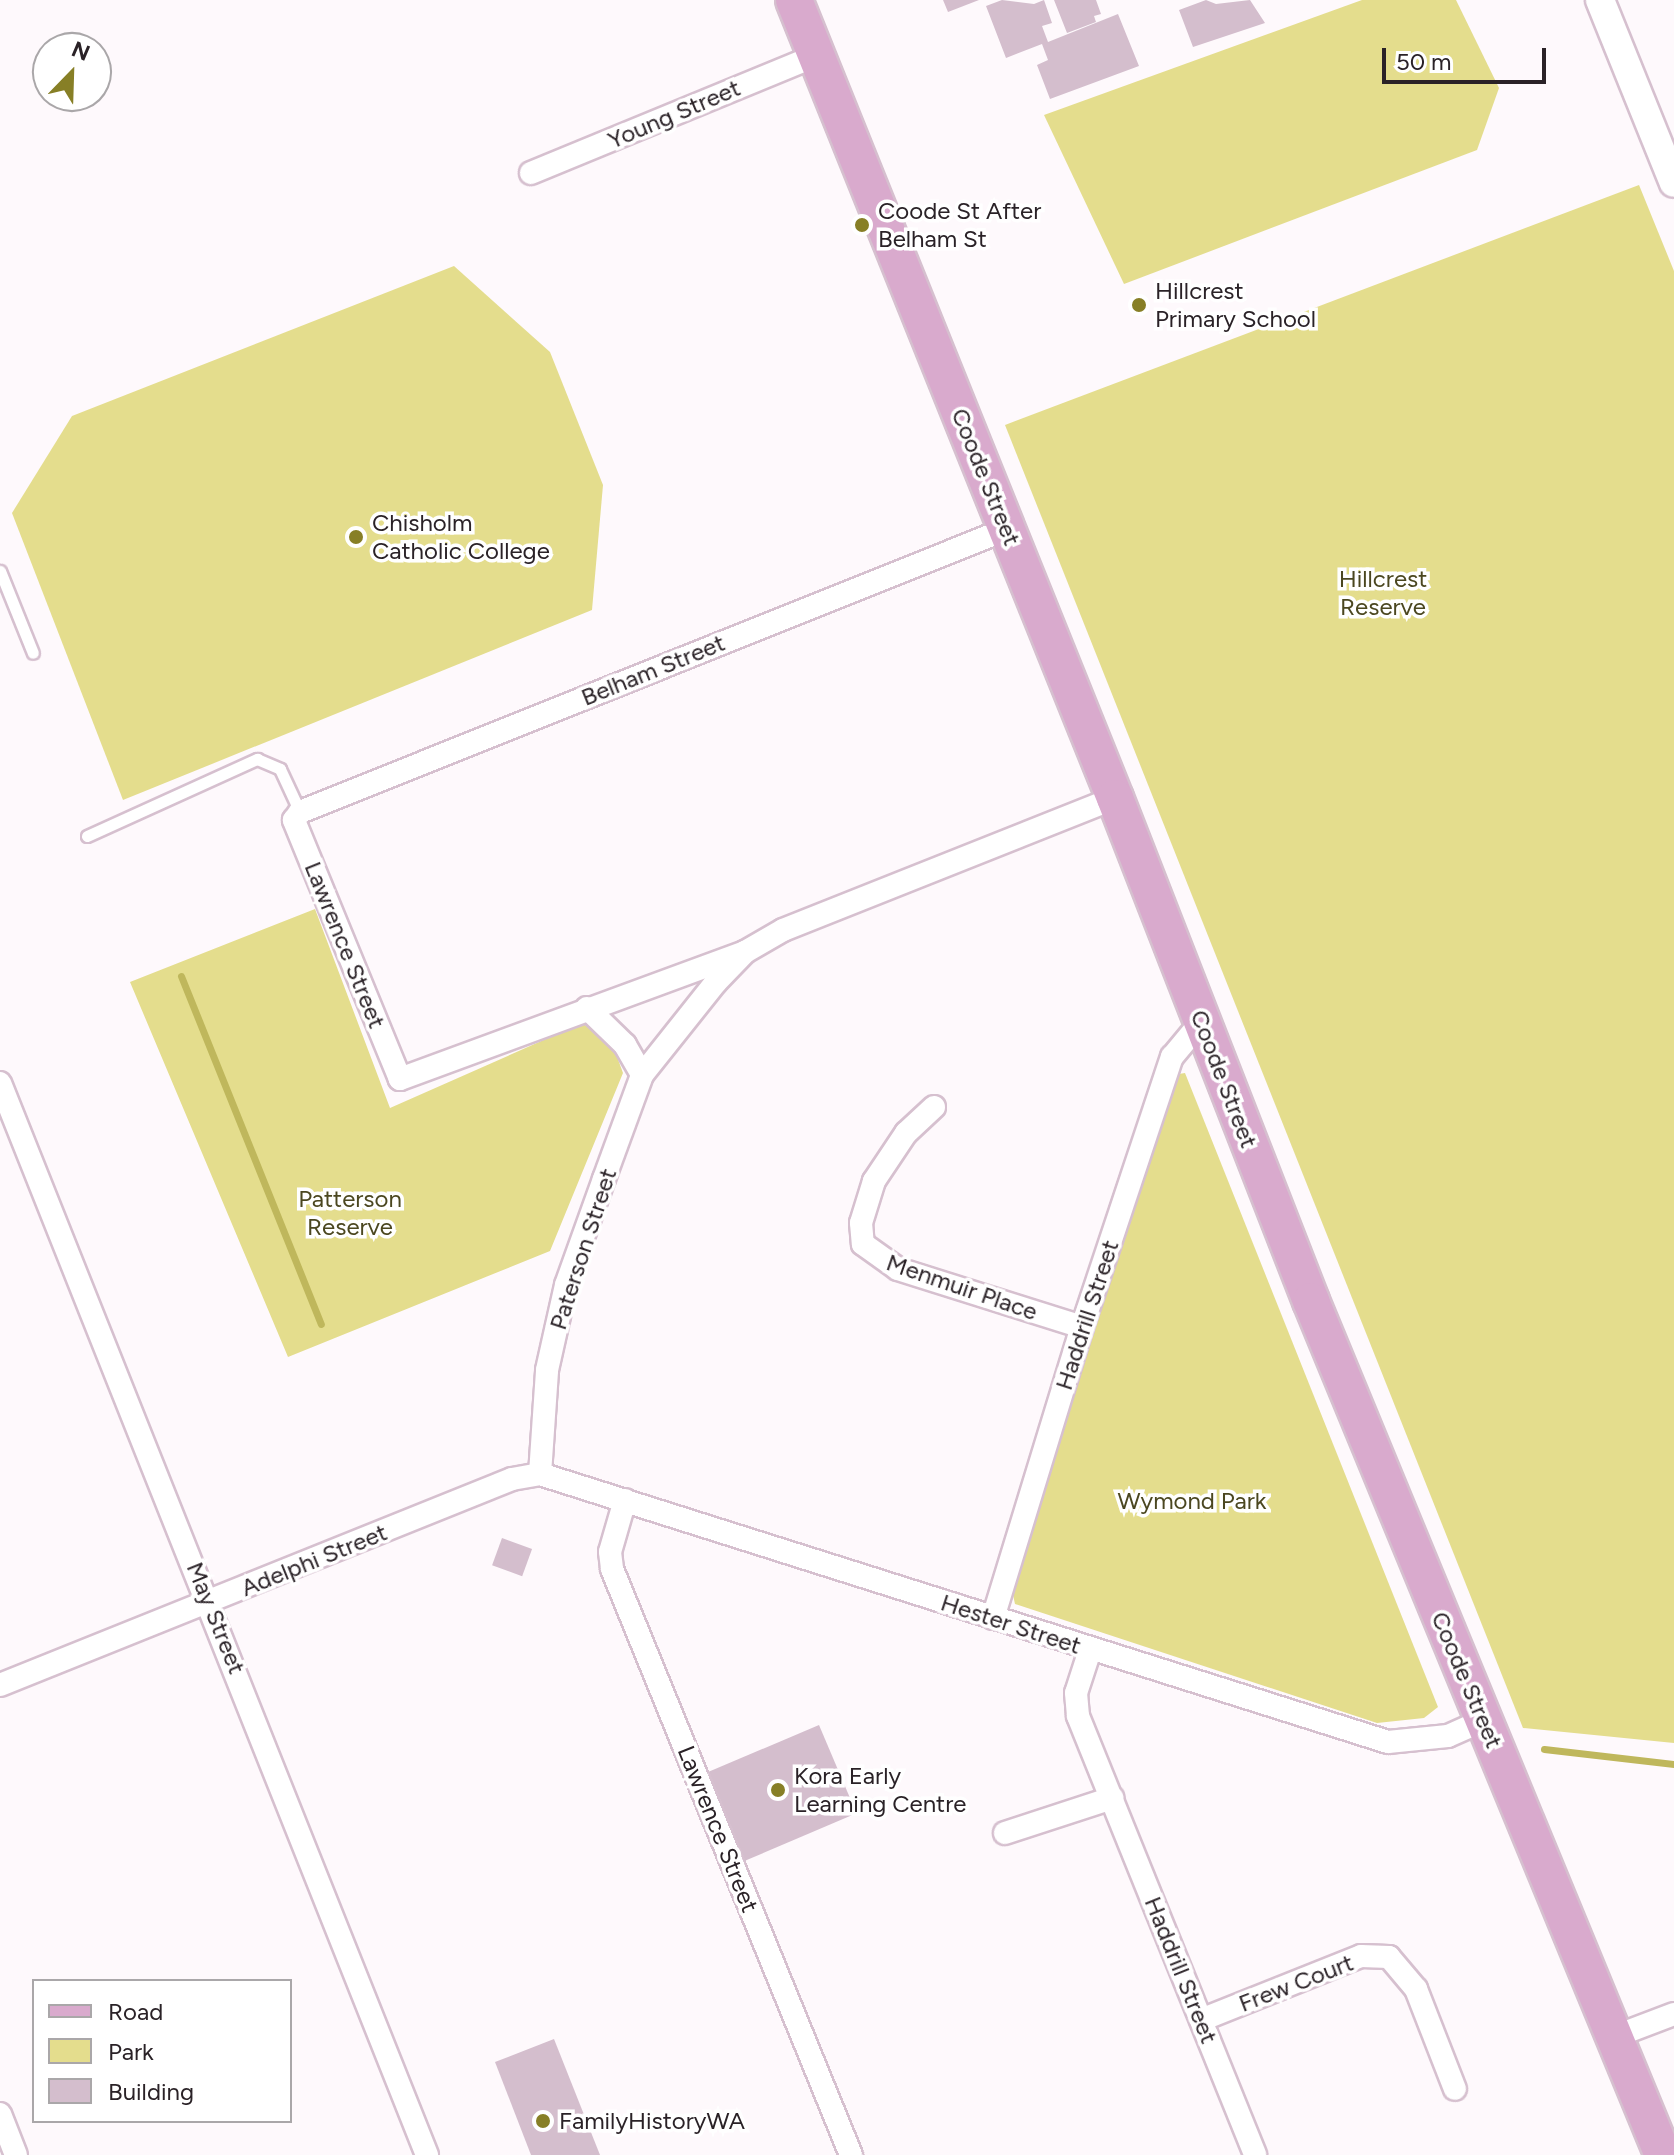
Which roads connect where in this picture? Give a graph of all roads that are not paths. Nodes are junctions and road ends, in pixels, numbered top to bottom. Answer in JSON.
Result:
{"nodes":[{"id":1,"x":794,"y":0,"type":"edge"},
{"id":2,"x":1600,"y":0,"type":"edge"},
{"id":3,"x":817,"y":55,"type":"junction"},
{"id":4,"x":531,"y":173,"type":"dead end"},
{"id":5,"x":1674,"y":183,"type":"edge"},
{"id":6,"x":1007,"y":529,"type":"junction"},
{"id":7,"x":0,"y":571,"type":"edge"},
{"id":8,"x":33,"y":653,"type":"dead end"},
{"id":9,"x":1115,"y":798,"type":"junction"},
{"id":10,"x":300,"y":812,"type":"junction"},
{"id":11,"x":87,"y":836,"type":"dead end"},
{"id":12,"x":745,"y":952,"type":"junction"},
{"id":13,"x":587,"y":1008,"type":"junction"},
{"id":14,"x":1202,"y":1021,"type":"junction"},
{"id":15,"x":642,"y":1075,"type":"junction"},
{"id":16,"x":400,"y":1079,"type":"joint"},
{"id":17,"x":0,"y":1083,"type":"edge"},
{"id":18,"x":934,"y":1107,"type":"dead end"},
{"id":19,"x":1082,"y":1327,"type":"junction"},
{"id":20,"x":540,"y":1474,"type":"junction"},
{"id":21,"x":625,"y":1500,"type":"junction"},
{"id":22,"x":210,"y":1602,"type":"junction"},
{"id":23,"x":993,"y":1618,"type":"junction"},
{"id":24,"x":1090,"y":1650,"type":"junction"},
{"id":25,"x":0,"y":1685,"type":"edge"},
{"id":26,"x":1484,"y":1720,"type":"junction"},
{"id":27,"x":1112,"y":1798,"type":"junction"},
{"id":28,"x":1005,"y":1833,"type":"dead end"},
{"id":29,"x":1674,"y":2014,"type":"edge"},
{"id":30,"x":1201,"y":2020,"type":"junction"},
{"id":31,"x":1616,"y":2036,"type":"junction"},
{"id":32,"x":1455,"y":2089,"type":"dead end"},
{"id":33,"x":0,"y":2114,"type":"edge"},
{"id":34,"x":1247,"y":2153,"type":"edge"},
{"id":35,"x":16,"y":2155,"type":"edge"},
{"id":36,"x":427,"y":2155,"type":"edge"},
{"id":37,"x":851,"y":2155,"type":"edge"},
{"id":38,"x":1663,"y":2155,"type":"edge"}],
"edges":[{"from":1,"to":3,"type":"main road","name":"Coode Street"},
{"from":2,"to":5,"type":"street"},
{"from":3,"to":4,"type":"street","name":"Young Street"},
{"from":3,"to":6,"type":"main road","name":"Coode Street"},
{"from":6,"to":9,"type":"main road","name":"Coode Street"},
{"from":6,"to":10,"type":"street","name":"Belham Street"},
{"from":7,"to":8,"type":"lane"},
{"from":9,"to":12,"type":"street","name":"Paterson Street"},
{"from":9,"to":14,"type":"main road","name":"Coode Street"},
{"from":10,"to":11,"type":"lane"},
{"from":10,"to":16,"type":"street","name":"Lawrence Street"},
{"from":12,"to":13,"type":"street","name":"Paterson Street"},
{"from":12,"to":15,"type":"street","name":"Paterson Street"},
{"from":13,"to":15,"type":"street"},
{"from":13,"to":16,"type":"street","name":"Paterson Street"},
{"from":14,"to":19,"type":"street","name":"Haddrill Street"},
{"from":14,"to":26,"type":"main road","name":"Coode Street"},
{"from":15,"to":20,"type":"street","name":"Paterson Street"},
{"from":17,"to":22,"type":"street","name":"May Street"},
{"from":18,"to":19,"type":"street","name":"Menmuir Place"},
{"from":19,"to":23,"type":"street","name":"Haddrill Street"},
{"from":20,"to":21,"type":"street","name":"Hester Street"},
{"from":20,"to":22,"type":"street","name":"Adelphi Street"},
{"from":21,"to":23,"type":"street","name":"Hester Street"},
{"from":21,"to":37,"type":"street","name":"Lawrence Street"},
{"from":22,"to":25,"type":"street","name":"Adelphi Street"},
{"from":22,"to":36,"type":"street","name":"May Street"},
{"from":23,"to":24,"type":"street","name":"Hester Street"},
{"from":24,"to":26,"type":"street","name":"Hester Street"},
{"from":24,"to":27,"type":"street","name":"Haddrill Street"},
{"from":26,"to":31,"type":"main road","name":"Coode Street"},
{"from":27,"to":28,"type":"street"},
{"from":27,"to":30,"type":"street","name":"Haddrill Street"},
{"from":29,"to":31,"type":"street"},
{"from":30,"to":32,"type":"street","name":"Frew Court"},
{"from":30,"to":34,"type":"street","name":"Haddrill Street"},
{"from":31,"to":38,"type":"main road","name":"Coode Street"},
{"from":33,"to":35,"type":"street"}]}
